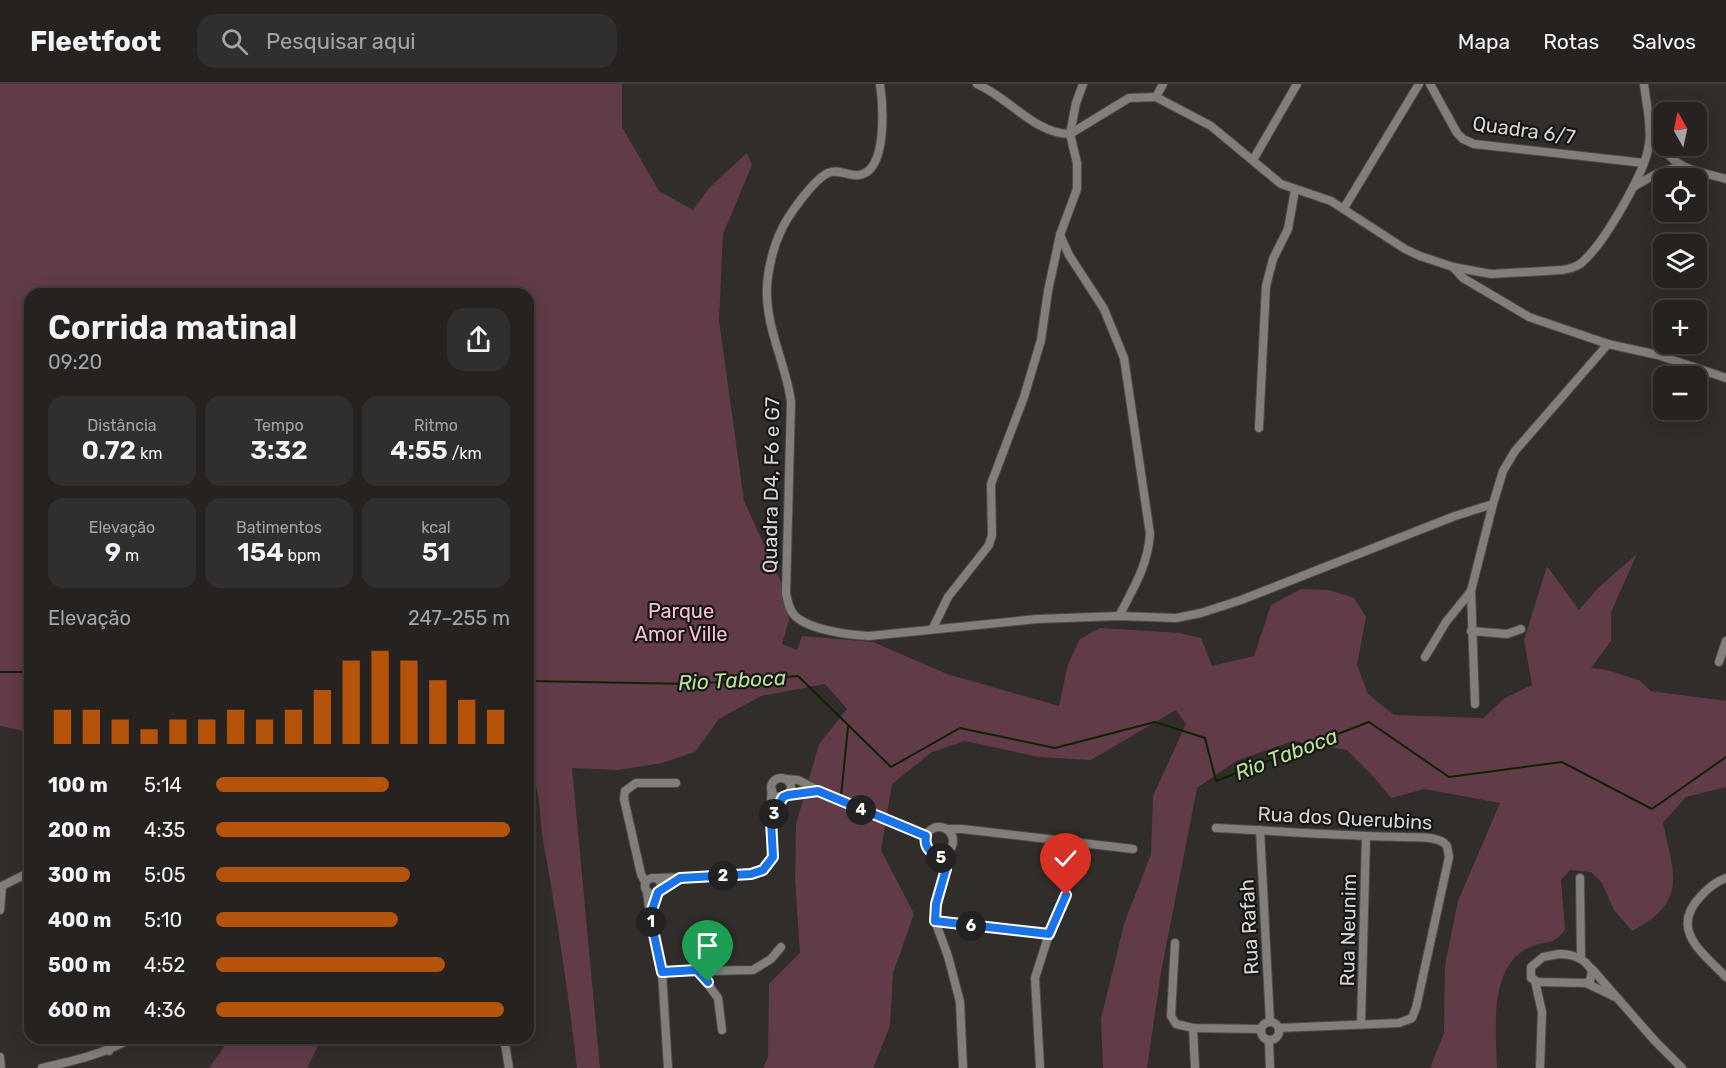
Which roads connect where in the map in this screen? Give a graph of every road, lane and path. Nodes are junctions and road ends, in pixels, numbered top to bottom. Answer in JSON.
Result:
{"nodes":[{"id":1,"x":880,"y":84,"type":"edge"},
{"id":2,"x":977,"y":84,"type":"edge"},
{"id":3,"x":1083,"y":84,"type":"edge"},
{"id":4,"x":1163,"y":84,"type":"edge"},
{"id":5,"x":1297,"y":84,"type":"edge"},
{"id":6,"x":1419,"y":84,"type":"edge"},
{"id":7,"x":1430,"y":84,"type":"edge"},
{"id":8,"x":1644,"y":84,"type":"edge"},
{"id":9,"x":1156,"y":97,"type":"junction"},
{"id":10,"x":1649,"y":128,"type":"junction"},
{"id":11,"x":1070,"y":135,"type":"junction"},
{"id":12,"x":1653,"y":135,"type":"edge"},
{"id":13,"x":1653,"y":148,"type":"edge"},
{"id":14,"x":1670,"y":156,"type":"edge"},
{"id":15,"x":1646,"y":158,"type":"junction"},
{"id":16,"x":1253,"y":160,"type":"junction"},
{"id":17,"x":1681,"y":166,"type":"junction"},
{"id":18,"x":1674,"y":168,"type":"edge"},
{"id":19,"x":1653,"y":172,"type":"edge"},
{"id":20,"x":1653,"y":176,"type":"edge"},
{"id":21,"x":1726,"y":179,"type":"edge"},
{"id":22,"x":1633,"y":187,"type":"junction"},
{"id":23,"x":1295,"y":190,"type":"junction"},
{"id":24,"x":1344,"y":208,"type":"junction"},
{"id":25,"x":1060,"y":235,"type":"junction"},
{"id":26,"x":1454,"y":267,"type":"junction"},
{"id":27,"x":1608,"y":344,"type":"junction"},
{"id":28,"x":1726,"y":378,"type":"edge"},
{"id":29,"x":1259,"y":428,"type":"dead end"},
{"id":30,"x":1493,"y":504,"type":"junction"},
{"id":31,"x":1471,"y":591,"type":"junction"},
{"id":32,"x":1119,"y":616,"type":"junction"},
{"id":33,"x":933,"y":628,"type":"junction"},
{"id":34,"x":1521,"y":629,"type":"dead end"},
{"id":35,"x":1471,"y":631,"type":"junction"},
{"id":36,"x":1726,"y":641,"type":"edge"},
{"id":37,"x":1425,"y":657,"type":"dead end"},
{"id":38,"x":1719,"y":662,"type":"dead end"},
{"id":39,"x":1475,"y":704,"type":"dead end"},
{"id":40,"x":785,"y":779,"type":"junction"},
{"id":41,"x":676,"y":783,"type":"dead end"},
{"id":42,"x":772,"y":790,"type":"junction"},
{"id":43,"x":818,"y":791,"type":"junction"},
{"id":44,"x":786,"y":796,"type":"junction"},
{"id":45,"x":771,"y":821,"type":"junction"},
{"id":46,"x":1216,"y":828,"type":"dead end"},
{"id":47,"x":946,"y":829,"type":"junction"},
{"id":48,"x":962,"y":829,"type":"junction"},
{"id":49,"x":1260,"y":830,"type":"junction"},
{"id":50,"x":926,"y":836,"type":"junction"},
{"id":51,"x":1366,"y":837,"type":"junction"},
{"id":52,"x":952,"y":840,"type":"junction"},
{"id":53,"x":950,"y":849,"type":"junction"},
{"id":54,"x":1133,"y":849,"type":"dead end"},
{"id":55,"x":939,"y":854,"type":"junction"},
{"id":56,"x":946,"y":869,"type":"junction"},
{"id":57,"x":24,"y":875,"type":"edge"},
{"id":58,"x":680,"y":878,"type":"junction"},
{"id":59,"x":1580,"y":878,"type":"dead end"},
{"id":60,"x":1726,"y":878,"type":"edge"},
{"id":61,"x":652,"y":879,"type":"junction"},
{"id":62,"x":647,"y":891,"type":"junction"},
{"id":63,"x":659,"y":891,"type":"junction"},
{"id":64,"x":1066,"y":895,"type":"dead end"},
{"id":65,"x":0,"y":910,"type":"edge"},
{"id":66,"x":650,"y":916,"type":"junction"},
{"id":67,"x":935,"y":921,"type":"junction"},
{"id":68,"x":1049,"y":934,"type":"junction"},
{"id":69,"x":1175,"y":943,"type":"dead end"},
{"id":70,"x":782,"y":946,"type":"dead end"},
{"id":71,"x":1581,"y":959,"type":"junction"},
{"id":72,"x":1591,"y":968,"type":"junction"},
{"id":73,"x":697,"y":970,"type":"junction"},
{"id":74,"x":662,"y":972,"type":"junction"},
{"id":75,"x":1726,"y":977,"type":"edge"},
{"id":76,"x":1535,"y":981,"type":"junction"},
{"id":77,"x":1586,"y":983,"type":"junction"},
{"id":78,"x":1619,"y":999,"type":"junction"},
{"id":79,"x":1270,"y":1022,"type":"junction"},
{"id":80,"x":1361,"y":1024,"type":"junction"},
{"id":81,"x":1193,"y":1028,"type":"junction"},
{"id":82,"x":1279,"y":1028,"type":"junction"},
{"id":83,"x":1260,"y":1029,"type":"junction"},
{"id":84,"x":723,"y":1030,"type":"dead end"},
{"id":85,"x":1269,"y":1041,"type":"junction"},
{"id":86,"x":111,"y":1044,"type":"edge"},
{"id":87,"x":121,"y":1044,"type":"edge"},
{"id":88,"x":505,"y":1044,"type":"edge"},
{"id":89,"x":109,"y":1051,"type":"junction"},
{"id":90,"x":0,"y":1057,"type":"edge"},
{"id":91,"x":2,"y":1068,"type":"edge"},
{"id":92,"x":42,"y":1068,"type":"edge"},
{"id":93,"x":509,"y":1068,"type":"edge"},
{"id":94,"x":668,"y":1068,"type":"edge"},
{"id":95,"x":963,"y":1068,"type":"edge"},
{"id":96,"x":1040,"y":1068,"type":"edge"},
{"id":97,"x":1195,"y":1068,"type":"edge"},
{"id":98,"x":1270,"y":1068,"type":"edge"},
{"id":99,"x":1540,"y":1068,"type":"edge"},
{"id":100,"x":1682,"y":1068,"type":"edge"}],
"edges":[{"from":1,"to":33,"type":"street","name":"Quadra D4, F6 e G7"},
{"from":2,"to":11,"type":"street"},
{"from":3,"to":11,"type":"street"},
{"from":4,"to":9,"type":"street"},
{"from":5,"to":16,"type":"street"},
{"from":6,"to":24,"type":"street"},
{"from":7,"to":15,"type":"street","name":"Quadra 6/7"},
{"from":8,"to":10,"type":"street"},
{"from":9,"to":11,"type":"street"},
{"from":9,"to":16,"type":"street"},
{"from":10,"to":12,"type":"street"},
{"from":10,"to":15,"type":"street"},
{"from":11,"to":25,"type":"street"},
{"from":13,"to":15,"type":"street"},
{"from":14,"to":17,"type":"street"},
{"from":15,"to":19,"type":"street"},
{"from":15,"to":22,"type":"street"},
{"from":16,"to":23,"type":"street"},
{"from":17,"to":18,"type":"street"},
{"from":17,"to":21,"type":"street"},
{"from":20,"to":22,"type":"street"},
{"from":22,"to":26,"type":"street"},
{"from":23,"to":24,"type":"street"},
{"from":23,"to":29,"type":"street"},
{"from":24,"to":26,"type":"street"},
{"from":25,"to":32,"type":"street"},
{"from":25,"to":33,"type":"street"},
{"from":26,"to":27,"type":"street"},
{"from":27,"to":28,"type":"street"},
{"from":27,"to":30,"type":"street"},
{"from":30,"to":31,"type":"street"},
{"from":30,"to":32,"type":"street"},
{"from":31,"to":35,"type":"street"},
{"from":31,"to":37,"type":"street"},
{"from":32,"to":33,"type":"street"},
{"from":34,"to":35,"type":"street"},
{"from":35,"to":39,"type":"street"},
{"from":36,"to":38,"type":"street"},
{"from":40,"to":42,"type":"street"},
{"from":40,"to":43,"type":"street"},
{"from":40,"to":44,"type":"street"},
{"from":41,"to":61,"type":"street"},
{"from":42,"to":44,"type":"street"},
{"from":42,"to":45,"type":"street"},
{"from":43,"to":44,"type":"street"},
{"from":43,"to":50,"type":"street"},
{"from":44,"to":45,"type":"street"},
{"from":45,"to":58,"type":"street"},
{"from":46,"to":49,"type":"street","name":"Rua dos Querubins"},
{"from":47,"to":48,"type":"street"},
{"from":47,"to":50,"type":"street"},
{"from":47,"to":52,"type":"street"},
{"from":48,"to":52,"type":"street"},
{"from":48,"to":54,"type":"street"},
{"from":49,"to":51,"type":"street","name":"Rua dos Querubins"},
{"from":49,"to":79,"type":"street","name":"Rua Rafah"},
{"from":50,"to":55,"type":"street"},
{"from":51,"to":80,"type":"street","name":"Rua Neunim"},
{"from":51,"to":80,"type":"street","name":"Rua dos Querubins"},
{"from":52,"to":53,"type":"street"},
{"from":53,"to":55,"type":"street"},
{"from":53,"to":56,"type":"street"},
{"from":55,"to":56,"type":"street"},
{"from":56,"to":67,"type":"street"},
{"from":57,"to":65,"type":"street"},
{"from":58,"to":61,"type":"street"},
{"from":58,"to":63,"type":"street"},
{"from":59,"to":71,"type":"street"},
{"from":60,"to":75,"type":"street"},
{"from":61,"to":62,"type":"street"},
{"from":61,"to":63,"type":"street"},
{"from":62,"to":63,"type":"street"},
{"from":62,"to":66,"type":"street"},
{"from":63,"to":66,"type":"street"},
{"from":64,"to":68,"type":"street"},
{"from":66,"to":74,"type":"street"},
{"from":67,"to":68,"type":"street"},
{"from":67,"to":95,"type":"street"},
{"from":68,"to":96,"type":"street"},
{"from":69,"to":81,"type":"street"},
{"from":70,"to":73,"type":"street"},
{"from":71,"to":72,"type":"street"},
{"from":71,"to":76,"type":"street"},
{"from":72,"to":77,"type":"street"},
{"from":72,"to":78,"type":"street"},
{"from":73,"to":74,"type":"street"},
{"from":73,"to":84,"type":"street"},
{"from":74,"to":94,"type":"street"},
{"from":76,"to":77,"type":"street"},
{"from":76,"to":99,"type":"street"},
{"from":77,"to":78,"type":"street"},
{"from":78,"to":100,"type":"street"},
{"from":79,"to":82,"type":"street"},
{"from":79,"to":83,"type":"street"},
{"from":80,"to":82,"type":"street","name":"Rua dos Querubins"},
{"from":81,"to":83,"type":"street"},
{"from":81,"to":97,"type":"street"},
{"from":82,"to":85,"type":"street"},
{"from":83,"to":85,"type":"street"},
{"from":85,"to":98,"type":"street"},
{"from":86,"to":89,"type":"street"},
{"from":87,"to":89,"type":"street"},
{"from":88,"to":93,"type":"street"},
{"from":89,"to":92,"type":"street"},
{"from":90,"to":91,"type":"street"}]}
